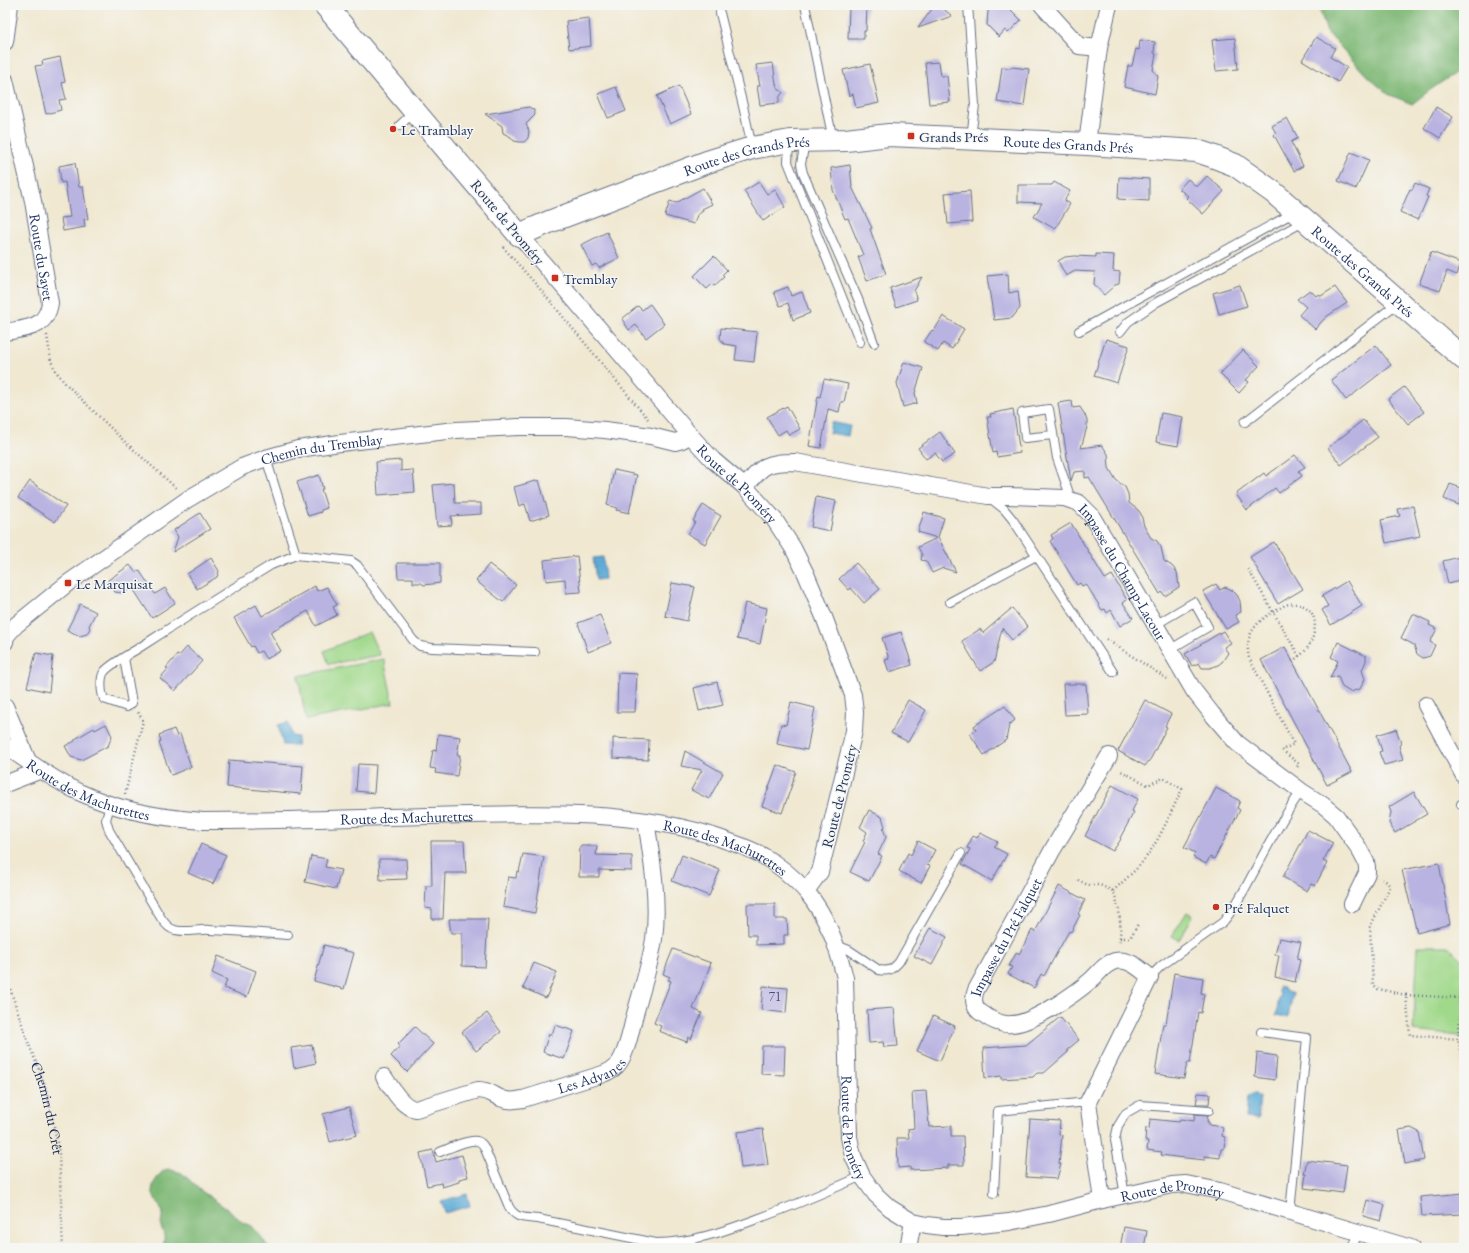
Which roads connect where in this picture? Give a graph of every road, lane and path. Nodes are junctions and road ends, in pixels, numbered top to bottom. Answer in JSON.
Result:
{"nodes":[{"id":1,"x":10,"y":5,"type":"edge"},
{"id":2,"x":324,"y":5,"type":"edge"},
{"id":3,"x":805,"y":5,"type":"edge"},
{"id":4,"x":968,"y":5,"type":"edge"},
{"id":5,"x":1042,"y":5,"type":"edge"},
{"id":6,"x":1109,"y":5,"type":"edge"},
{"id":7,"x":720,"y":13,"type":"dead end"},
{"id":8,"x":5,"y":42,"type":"edge"},
{"id":9,"x":1100,"y":48,"type":"junction"},
{"id":10,"x":5,"y":80,"type":"edge"},
{"id":11,"x":8,"y":105,"type":"edge"},
{"id":12,"x":971,"y":138,"type":"junction"},
{"id":13,"x":797,"y":141,"type":"junction"},
{"id":14,"x":833,"y":141,"type":"junction"},
{"id":15,"x":1087,"y":144,"type":"junction"},
{"id":16,"x":752,"y":148,"type":"junction"},
{"id":17,"x":1301,"y":216,"type":"junction"},
{"id":18,"x":519,"y":235,"type":"junction"},
{"id":19,"x":1399,"y":302,"type":"junction"},
{"id":20,"x":45,"y":318,"type":"junction"},
{"id":21,"x":1079,"y":331,"type":"dead end"},
{"id":22,"x":5,"y":332,"type":"edge"},
{"id":23,"x":1120,"y":332,"type":"dead end"},
{"id":24,"x":860,"y":342,"type":"dead end"},
{"id":25,"x":874,"y":343,"type":"dead end"},
{"id":26,"x":1464,"y":359,"type":"edge"},
{"id":27,"x":1244,"y":422,"type":"dead end"},
{"id":28,"x":690,"y":435,"type":"junction"},
{"id":29,"x":1053,"y":435,"type":"junction"},
{"id":30,"x":266,"y":458,"type":"junction"},
{"id":31,"x":744,"y":487,"type":"junction"},
{"id":32,"x":988,"y":496,"type":"junction"},
{"id":33,"x":188,"y":499,"type":"junction"},
{"id":34,"x":1071,"y":499,"type":"junction"},
{"id":35,"x":296,"y":555,"type":"junction"},
{"id":36,"x":1036,"y":556,"type":"junction"},
{"id":37,"x":1248,"y":569,"type":"dead end"},
{"id":38,"x":950,"y":602,"type":"dead end"},
{"id":39,"x":1273,"y":612,"type":"junction"},
{"id":40,"x":1155,"y":625,"type":"junction"},
{"id":41,"x":1104,"y":637,"type":"dead end"},
{"id":42,"x":5,"y":638,"type":"edge"},
{"id":43,"x":1170,"y":650,"type":"junction"},
{"id":44,"x":535,"y":652,"type":"dead end"},
{"id":45,"x":1299,"y":656,"type":"junction"},
{"id":46,"x":124,"y":658,"type":"junction"},
{"id":47,"x":1292,"y":660,"type":"dead end"},
{"id":48,"x":1113,"y":672,"type":"dead end"},
{"id":49,"x":1170,"y":681,"type":"dead end"},
{"id":50,"x":132,"y":703,"type":"junction"},
{"id":51,"x":1426,"y":705,"type":"dead end"},
{"id":52,"x":5,"y":706,"type":"edge"},
{"id":53,"x":5,"y":746,"type":"edge"},
{"id":54,"x":1107,"y":760,"type":"joint"},
{"id":55,"x":34,"y":766,"type":"junction"},
{"id":56,"x":1464,"y":776,"type":"edge"},
{"id":57,"x":1288,"y":781,"type":"junction"},
{"id":58,"x":5,"y":784,"type":"edge"},
{"id":59,"x":1301,"y":791,"type":"junction"},
{"id":60,"x":116,"y":806,"type":"junction"},
{"id":61,"x":646,"y":821,"type":"junction"},
{"id":62,"x":961,"y":853,"type":"dead end"},
{"id":63,"x":1367,"y":873,"type":"junction"},
{"id":64,"x":1078,"y":880,"type":"dead end"},
{"id":65,"x":806,"y":891,"type":"junction"},
{"id":66,"x":1113,"y":891,"type":"junction"},
{"id":67,"x":1352,"y":904,"type":"dead end"},
{"id":68,"x":1138,"y":924,"type":"dead end"},
{"id":69,"x":288,"y":935,"type":"dead end"},
{"id":70,"x":1120,"y":938,"type":"junction"},
{"id":71,"x":836,"y":945,"type":"junction"},
{"id":72,"x":1118,"y":961,"type":"junction"},
{"id":73,"x":5,"y":974,"type":"edge"},
{"id":74,"x":1150,"y":977,"type":"junction"},
{"id":75,"x":1464,"y":991,"type":"edge"},
{"id":76,"x":1406,"y":995,"type":"junction"},
{"id":77,"x":1462,"y":998,"type":"junction"},
{"id":78,"x":1261,"y":1032,"type":"dead end"},
{"id":79,"x":1458,"y":1040,"type":"junction"},
{"id":80,"x":1464,"y":1072,"type":"edge"},
{"id":81,"x":384,"y":1077,"type":"dead end"},
{"id":82,"x":1088,"y":1102,"type":"junction"},
{"id":83,"x":1209,"y":1110,"type":"dead end"},
{"id":84,"x":440,"y":1152,"type":"dead end"},
{"id":85,"x":862,"y":1176,"type":"junction"},
{"id":86,"x":994,"y":1193,"type":"dead end"},
{"id":87,"x":1125,"y":1195,"type":"junction"},
{"id":88,"x":1102,"y":1200,"type":"junction"},
{"id":89,"x":1290,"y":1212,"type":"junction"},
{"id":90,"x":913,"y":1222,"type":"junction"},
{"id":91,"x":1358,"y":1232,"type":"junction"},
{"id":92,"x":63,"y":1248,"type":"edge"},
{"id":93,"x":908,"y":1248,"type":"edge"},
{"id":94,"x":1352,"y":1248,"type":"edge"},
{"id":95,"x":1411,"y":1248,"type":"edge"}],
"edges":[{"from":1,"to":8,"type":"street"},
{"from":2,"to":18,"type":"street","name":"Route de Proméry"},
{"from":3,"to":14,"type":"lane"},
{"from":4,"to":12,"type":"lane"},
{"from":5,"to":9,"type":"street"},
{"from":6,"to":9,"type":"street"},
{"from":7,"to":16,"type":"lane"},
{"from":9,"to":15,"type":"street"},
{"from":10,"to":11,"type":"street","name":"Route du Sayet"},
{"from":11,"to":20,"type":"street","name":"Route du Sayet"},
{"from":12,"to":14,"type":"street","name":"Route des Grands Prés"},
{"from":12,"to":15,"type":"street","name":"Route des Grands Prés"},
{"from":13,"to":14,"type":"street","name":"Route des Grands Prés"},
{"from":13,"to":16,"type":"street","name":"Route des Grands Prés"},
{"from":13,"to":24,"type":"lane"},
{"from":13,"to":25,"type":"lane"},
{"from":15,"to":17,"type":"street","name":"Route des Grands Prés"},
{"from":16,"to":18,"type":"street","name":"Route des Grands Prés"},
{"from":17,"to":19,"type":"street","name":"Route des Grands Prés"},
{"from":17,"to":21,"type":"lane"},
{"from":17,"to":23,"type":"lane"},
{"from":18,"to":28,"type":"street","name":"Route de Proméry"},
{"from":19,"to":26,"type":"street","name":"Route des Grands Prés"},
{"from":19,"to":27,"type":"lane"},
{"from":20,"to":22,"type":"street"},
{"from":20,"to":33,"type":"path","name":"Route du Sayet"},
{"from":28,"to":30,"type":"street","name":"Chemin du Tremblay"},
{"from":28,"to":31,"type":"street","name":"Route de Proméry"},
{"from":29,"to":29,"type":"lane"},
{"from":29,"to":34,"type":"lane"},
{"from":30,"to":33,"type":"street","name":"Chemin du Tremblay"},
{"from":30,"to":35,"type":"lane"},
{"from":31,"to":32,"type":"street","name":"Impasse du Champ-Lacour"},
{"from":31,"to":65,"type":"street","name":"Route de Proméry"},
{"from":32,"to":34,"type":"street","name":"Impasse du Champ-Lacour"},
{"from":32,"to":36,"type":"lane"},
{"from":33,"to":42,"type":"street","name":"Chemin du Tremblay"},
{"from":34,"to":40,"type":"street","name":"Impasse du Champ-Lacour"},
{"from":35,"to":44,"type":"lane"},
{"from":35,"to":46,"type":"lane"},
{"from":36,"to":38,"type":"lane"},
{"from":36,"to":48,"type":"lane"},
{"from":37,"to":39,"type":"path"},
{"from":39,"to":45,"type":"path"},
{"from":39,"to":45,"type":"path"},
{"from":39,"to":57,"type":"path"},
{"from":40,"to":43,"type":"street","name":"Impasse du Champ-Lacour"},
{"from":40,"to":43,"type":"lane"},
{"from":41,"to":49,"type":"path"},
{"from":43,"to":57,"type":"street","name":"Impasse du Champ-Lacour"},
{"from":45,"to":47,"type":"path"},
{"from":46,"to":50,"type":"lane"},
{"from":46,"to":50,"type":"lane"},
{"from":50,"to":60,"type":"path"},
{"from":51,"to":56,"type":"street"},
{"from":52,"to":55,"type":"street"},
{"from":53,"to":55,"type":"street","name":"Route des Machurettes"},
{"from":54,"to":66,"type":"path"},
{"from":54,"to":72,"type":"street","name":"Impasse du Pré Falquet"},
{"from":55,"to":58,"type":"street"},
{"from":55,"to":60,"type":"street","name":"Route des Machurettes"},
{"from":57,"to":59,"type":"street","name":"Impasse du Champ-Lacour"},
{"from":59,"to":63,"type":"street","name":"Impasse du Champ-Lacour"},
{"from":59,"to":74,"type":"lane"},
{"from":60,"to":61,"type":"street","name":"Route des Machurettes"},
{"from":60,"to":69,"type":"lane"},
{"from":61,"to":65,"type":"street","name":"Route des Machurettes"},
{"from":61,"to":81,"type":"street","name":"Les Adyanes"},
{"from":62,"to":71,"type":"lane"},
{"from":63,"to":67,"type":"street"},
{"from":63,"to":76,"type":"path"},
{"from":64,"to":66,"type":"path"},
{"from":65,"to":71,"type":"street","name":"Route de Proméry"},
{"from":66,"to":70,"type":"path"},
{"from":68,"to":70,"type":"path"},
{"from":70,"to":72,"type":"path"},
{"from":71,"to":85,"type":"street","name":"Route de Proméry"},
{"from":72,"to":74,"type":"street"},
{"from":73,"to":92,"type":"path","name":"Chemin du Crêt"},
{"from":74,"to":82,"type":"street"},
{"from":75,"to":77,"type":"path"},
{"from":76,"to":77,"type":"path"},
{"from":76,"to":79,"type":"path"},
{"from":77,"to":79,"type":"path"},
{"from":78,"to":89,"type":"lane"},
{"from":79,"to":80,"type":"path"},
{"from":82,"to":86,"type":"lane"},
{"from":82,"to":88,"type":"street"},
{"from":83,"to":87,"type":"lane"},
{"from":84,"to":85,"type":"lane"},
{"from":85,"to":90,"type":"street","name":"Route de Proméry"},
{"from":87,"to":88,"type":"street","name":"Route de Proméry"},
{"from":87,"to":89,"type":"street","name":"Route de Proméry"},
{"from":88,"to":90,"type":"street","name":"Route de Proméry"},
{"from":89,"to":91,"type":"street","name":"Route de Proméry"},
{"from":90,"to":93,"type":"street"},
{"from":91,"to":94,"type":"lane"},
{"from":91,"to":95,"type":"street","name":"Route de Proméry"}]}
